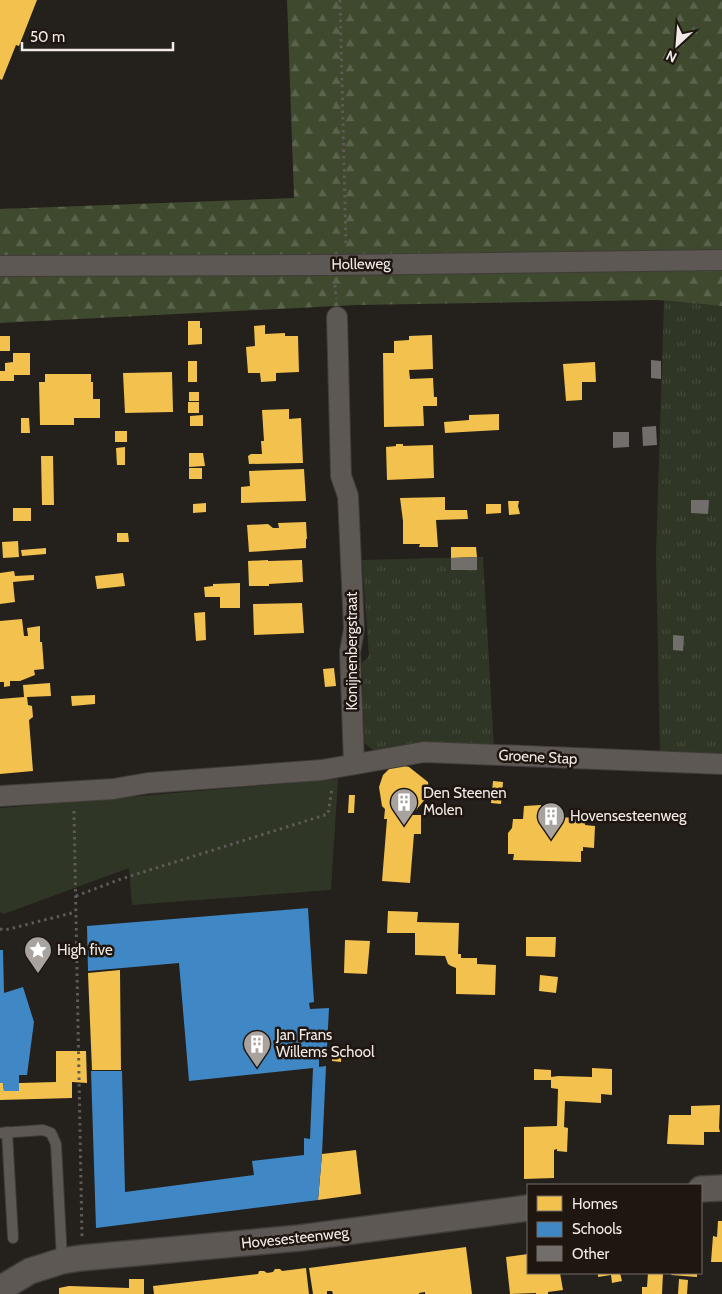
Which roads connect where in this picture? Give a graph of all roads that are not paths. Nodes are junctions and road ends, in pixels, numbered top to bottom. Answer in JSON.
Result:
{"nodes":[{"id":1,"x":722,"y":260,"type":"edge"},
{"id":2,"x":0,"y":266,"type":"edge"},
{"id":3,"x":337,"y":317,"type":"road end"},
{"id":4,"x":722,"y":764,"type":"edge"},
{"id":5,"x":344,"y":766,"type":"junction"},
{"id":6,"x":0,"y":796,"type":"edge"},
{"id":7,"x":3,"y":1132,"type":"edge"},
{"id":8,"x":722,"y":1188,"type":"edge"},
{"id":9,"x":702,"y":1189,"type":"edge"},
{"id":10,"x":527,"y":1208,"type":"edge"},
{"id":11,"x":13,"y":1238,"type":"dead end"},
{"id":12,"x":71,"y":1260,"type":"junction"},
{"id":13,"x":0,"y":1289,"type":"edge"}],
"edges":[{"from":1,"to":2,"type":"street","name":"Holleweg"},
{"from":3,"to":5,"type":"street","name":"Konijnenbergstraat"},
{"from":4,"to":5,"type":"street","name":"Groene Stap"},
{"from":5,"to":6,"type":"street"},
{"from":7,"to":11,"type":"lane"},
{"from":7,"to":12,"type":"lane"},
{"from":8,"to":9,"type":"street"},
{"from":10,"to":12,"type":"street","name":"Hovesesteenweg"},
{"from":12,"to":13,"type":"street","name":"Hovesesteenweg"}]}
